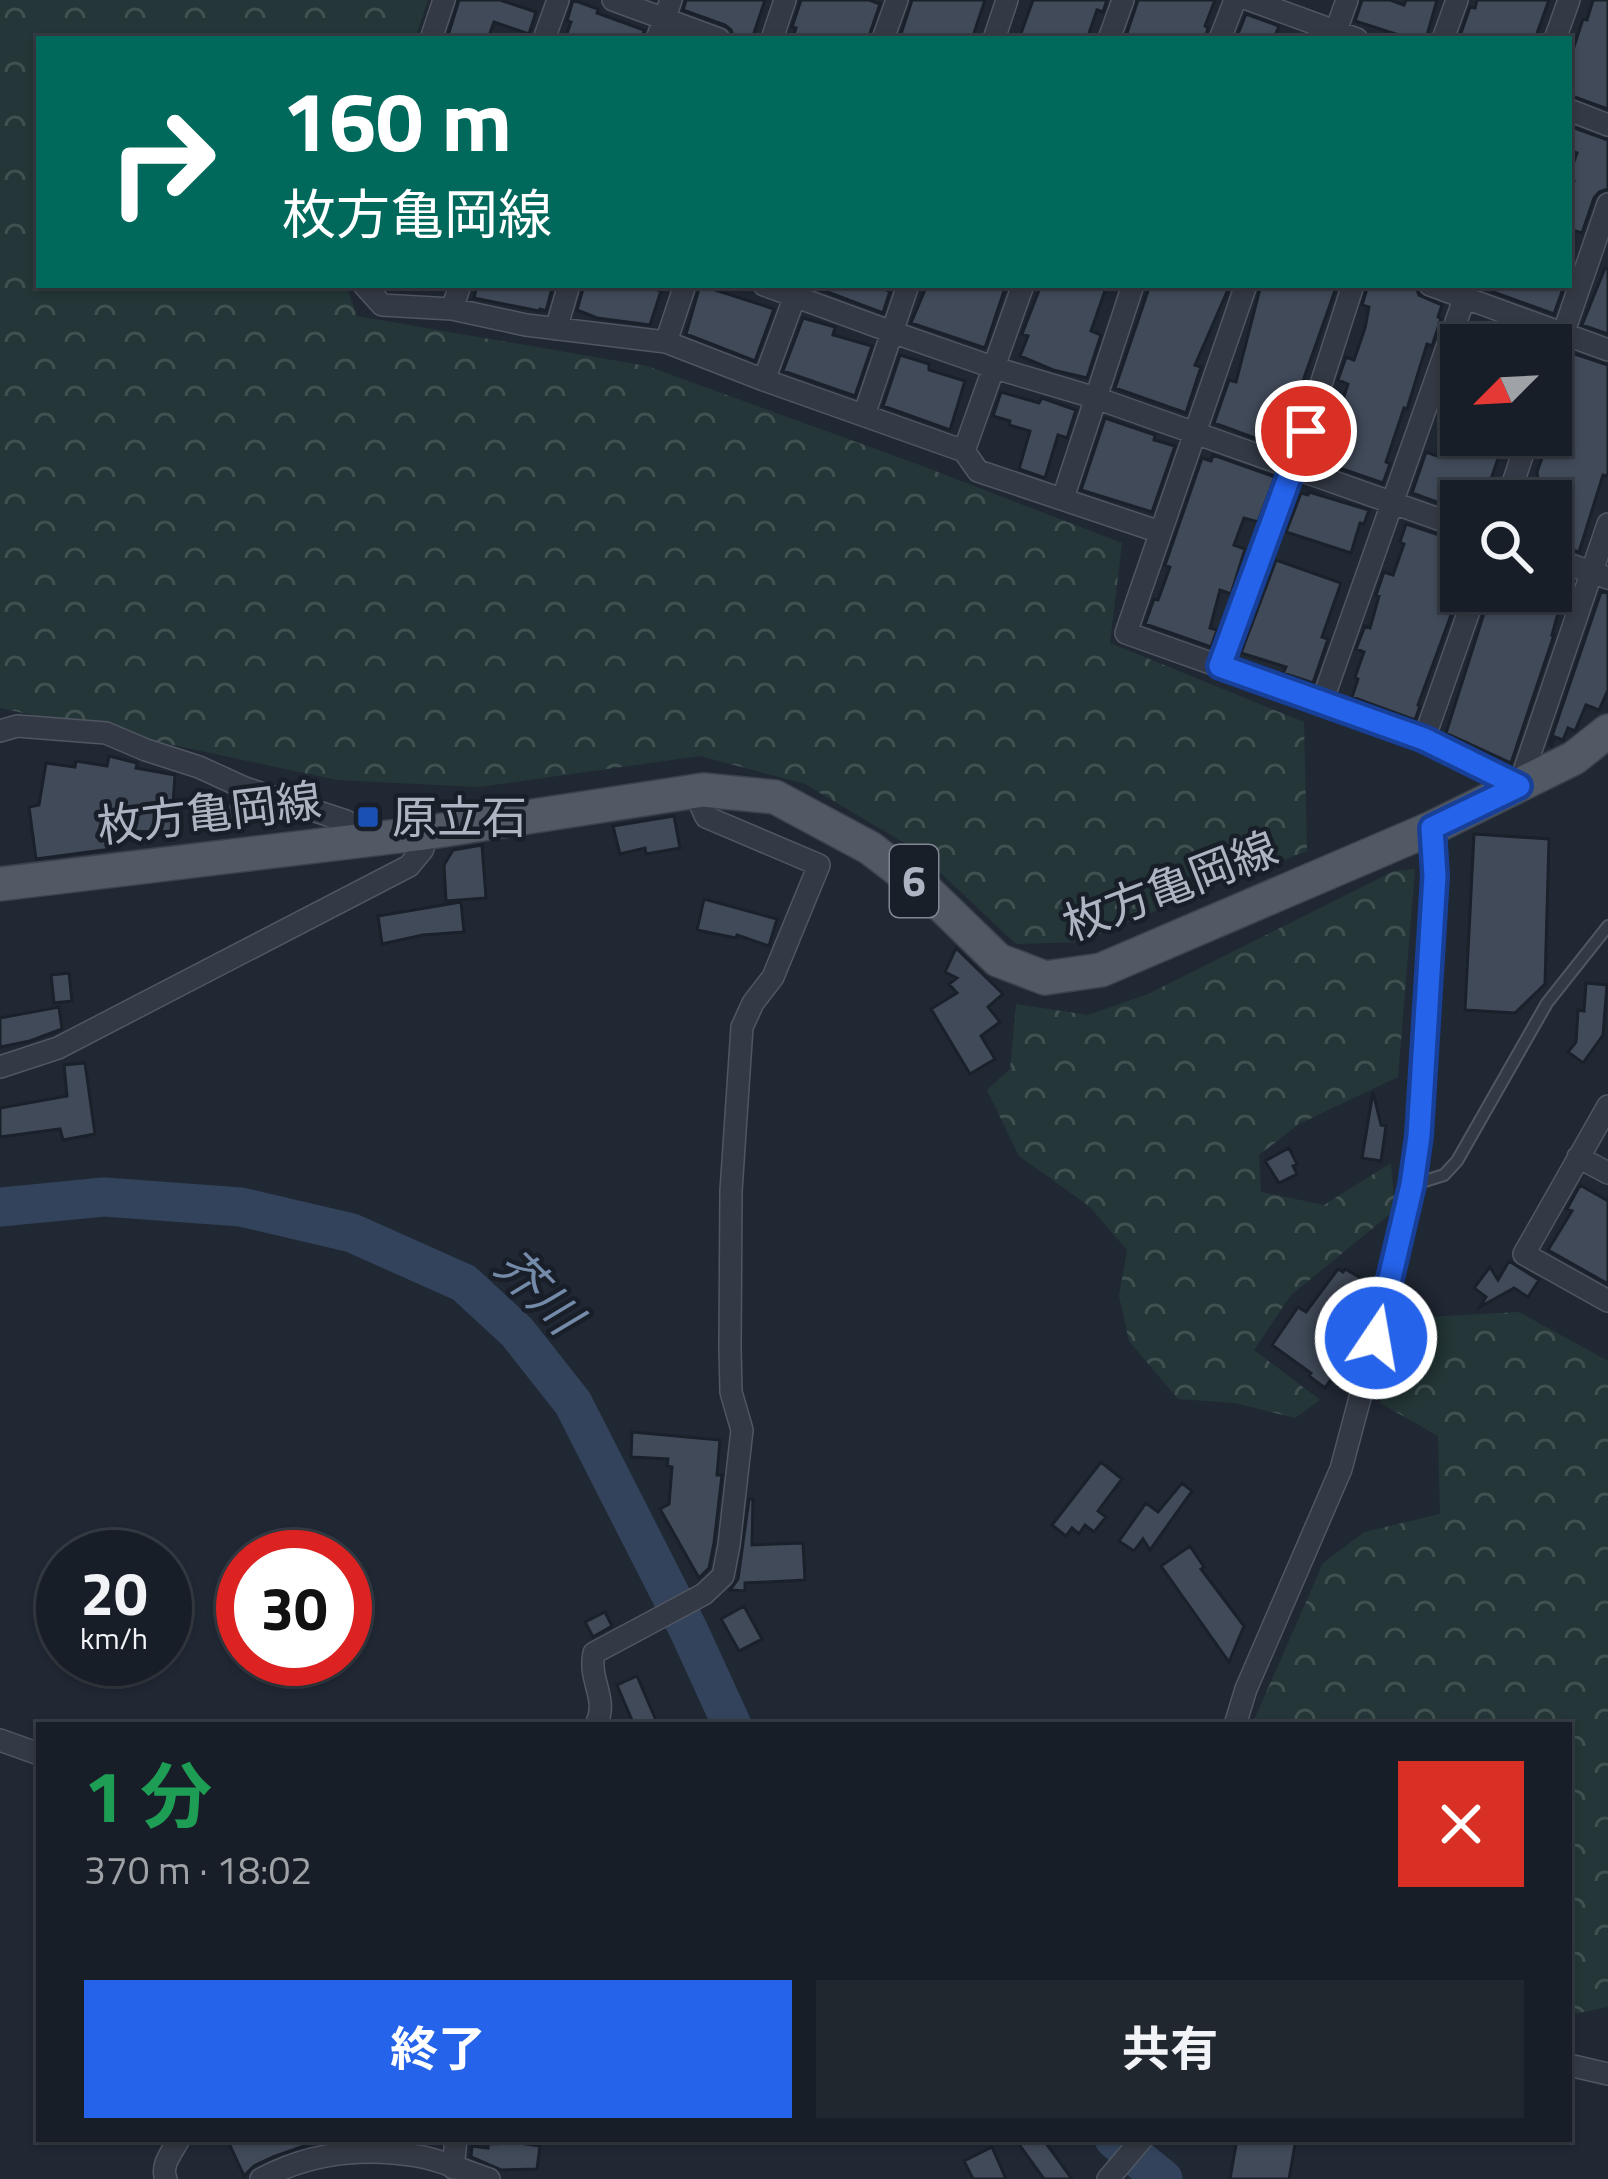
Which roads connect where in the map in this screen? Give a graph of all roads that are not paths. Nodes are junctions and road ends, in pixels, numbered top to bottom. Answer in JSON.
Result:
{"nodes":[{"id":1,"x":444,"y":0,"type":"edge"},
{"id":2,"x":558,"y":0,"type":"edge"},
{"id":3,"x":613,"y":0,"type":"edge"},
{"id":4,"x":785,"y":0,"type":"edge"},
{"id":5,"x":896,"y":0,"type":"edge"},
{"id":6,"x":1007,"y":0,"type":"edge"},
{"id":7,"x":1123,"y":0,"type":"edge"},
{"id":8,"x":1235,"y":0,"type":"edge"},
{"id":9,"x":1250,"y":0,"type":"edge"},
{"id":10,"x":1347,"y":0,"type":"edge"},
{"id":11,"x":1457,"y":0,"type":"edge"},
{"id":12,"x":1569,"y":0,"type":"edge"},
{"id":13,"x":664,"y":19,"type":"edge"},
{"id":14,"x":432,"y":36,"type":"edge"},
{"id":15,"x":545,"y":36,"type":"edge"},
{"id":16,"x":711,"y":36,"type":"edge"},
{"id":17,"x":773,"y":36,"type":"edge"},
{"id":18,"x":884,"y":36,"type":"edge"},
{"id":19,"x":995,"y":36,"type":"edge"},
{"id":20,"x":1109,"y":36,"type":"edge"},
{"id":21,"x":1221,"y":36,"type":"edge"},
{"id":22,"x":1342,"y":36,"type":"edge"},
{"id":23,"x":1444,"y":36,"type":"edge"},
{"id":24,"x":1556,"y":36,"type":"edge"},
{"id":25,"x":1572,"y":111,"type":"edge"},
{"id":26,"x":1608,"y":124,"type":"edge"},
{"id":27,"x":1608,"y":204,"type":"edge"},
{"id":28,"x":367,"y":288,"type":"edge"},
{"id":29,"x":459,"y":288,"type":"edge"},
{"id":30,"x":568,"y":288,"type":"edge"},
{"id":31,"x":684,"y":288,"type":"edge"},
{"id":32,"x":907,"y":288,"type":"edge"},
{"id":33,"x":1021,"y":288,"type":"edge"},
{"id":34,"x":1132,"y":288,"type":"edge"},
{"id":35,"x":1245,"y":288,"type":"edge"},
{"id":36,"x":1353,"y":288,"type":"edge"},
{"id":37,"x":797,"y":290,"type":"edge"},
{"id":38,"x":1467,"y":291,"type":"edge"},
{"id":39,"x":452,"y":309,"type":"junction"},
{"id":40,"x":1544,"y":324,"type":"edge"},
{"id":41,"x":1566,"y":324,"type":"edge"},
{"id":42,"x":556,"y":329,"type":"junction"},
{"id":43,"x":892,"y":332,"type":"junction"},
{"id":44,"x":1572,"y":336,"type":"edge"},
{"id":45,"x":666,"y":342,"type":"junction"},
{"id":46,"x":1608,"y":350,"type":"edge"},
{"id":47,"x":995,"y":368,"type":"junction"},
{"id":48,"x":764,"y":380,"type":"junction"},
{"id":49,"x":1096,"y":398,"type":"junction"},
{"id":50,"x":864,"y":415,"type":"junction"},
{"id":51,"x":1193,"y":434,"type":"junction"},
{"id":52,"x":964,"y":451,"type":"junction"},
{"id":53,"x":1294,"y":468,"type":"junction"},
{"id":54,"x":1063,"y":498,"type":"junction"},
{"id":55,"x":1393,"y":502,"type":"junction"},
{"id":56,"x":1440,"y":519,"type":"edge"},
{"id":57,"x":1608,"y":524,"type":"edge"},
{"id":58,"x":1160,"y":532,"type":"junction"},
{"id":59,"x":1599,"y":576,"type":"edge"},
{"id":60,"x":1469,"y":612,"type":"edge"},
{"id":61,"x":1220,"y":666,"type":"junction"},
{"id":62,"x":1322,"y":702,"type":"junction"},
{"id":63,"x":0,"y":731,"type":"edge"},
{"id":64,"x":1608,"y":731,"type":"edge"},
{"id":65,"x":1424,"y":739,"type":"junction"},
{"id":66,"x":1519,"y":786,"type":"junction"},
{"id":67,"x":703,"y":790,"type":"junction"},
{"id":68,"x":1432,"y":828,"type":"junction"},
{"id":69,"x":424,"y":833,"type":"junction"},
{"id":70,"x":359,"y":840,"type":"junction"},
{"id":71,"x":0,"y":884,"type":"edge"},
{"id":72,"x":1608,"y":926,"type":"edge"},
{"id":73,"x":0,"y":1067,"type":"edge"},
{"id":74,"x":1608,"y":1106,"type":"edge"},
{"id":75,"x":1578,"y":1157,"type":"junction"},
{"id":76,"x":1608,"y":1174,"type":"edge"},
{"id":77,"x":1412,"y":1185,"type":"junction"},
{"id":78,"x":1608,"y":1301,"type":"edge"},
{"id":79,"x":598,"y":1722,"type":"edge"},
{"id":80,"x":1236,"y":1722,"type":"edge"},
{"id":81,"x":0,"y":1740,"type":"edge"},
{"id":82,"x":36,"y":1753,"type":"edge"},
{"id":83,"x":1572,"y":2066,"type":"edge"},
{"id":84,"x":1608,"y":2074,"type":"edge"},
{"id":85,"x":177,"y":2142,"type":"edge"},
{"id":86,"x":456,"y":2142,"type":"edge"},
{"id":87,"x":1139,"y":2142,"type":"edge"},
{"id":88,"x":453,"y":2168,"type":"junction"},
{"id":89,"x":166,"y":2179,"type":"edge"},
{"id":90,"x":261,"y":2179,"type":"edge"},
{"id":91,"x":489,"y":2179,"type":"edge"},
{"id":92,"x":1108,"y":2179,"type":"edge"}],
"edges":[{"from":1,"to":14,"type":"street"},
{"from":2,"to":15,"type":"street"},
{"from":3,"to":13,"type":"street"},
{"from":4,"to":17,"type":"street"},
{"from":5,"to":18,"type":"street"},
{"from":6,"to":19,"type":"street"},
{"from":7,"to":20,"type":"street"},
{"from":8,"to":21,"type":"street"},
{"from":9,"to":22,"type":"street"},
{"from":10,"to":22,"type":"street"},
{"from":11,"to":23,"type":"street"},
{"from":12,"to":24,"type":"street"},
{"from":13,"to":16,"type":"street"},
{"from":25,"to":26,"type":"street"},
{"from":27,"to":41,"type":"street"},
{"from":28,"to":39,"type":"street"},
{"from":29,"to":39,"type":"street"},
{"from":30,"to":42,"type":"street"},
{"from":31,"to":45,"type":"street"},
{"from":32,"to":43,"type":"street"},
{"from":33,"to":47,"type":"street"},
{"from":34,"to":49,"type":"street"},
{"from":35,"to":51,"type":"street"},
{"from":36,"to":53,"type":"street"},
{"from":37,"to":43,"type":"street"},
{"from":37,"to":48,"type":"street"},
{"from":38,"to":40,"type":"street"},
{"from":38,"to":55,"type":"street"},
{"from":39,"to":42,"type":"street"},
{"from":42,"to":45,"type":"street"},
{"from":43,"to":47,"type":"street"},
{"from":43,"to":50,"type":"street"},
{"from":44,"to":46,"type":"street"},
{"from":45,"to":48,"type":"street"},
{"from":47,"to":49,"type":"street"},
{"from":47,"to":52,"type":"street"},
{"from":48,"to":50,"type":"street"},
{"from":49,"to":51,"type":"street"},
{"from":49,"to":54,"type":"street"},
{"from":50,"to":52,"type":"street"},
{"from":51,"to":53,"type":"street"},
{"from":51,"to":58,"type":"street"},
{"from":52,"to":54,"type":"street"},
{"from":53,"to":55,"type":"street"},
{"from":53,"to":61,"type":"street"},
{"from":54,"to":58,"type":"street"},
{"from":55,"to":56,"type":"street"},
{"from":55,"to":62,"type":"street"},
{"from":57,"to":59,"type":"street"},
{"from":58,"to":61,"type":"street"},
{"from":59,"to":66,"type":"street"},
{"from":60,"to":65,"type":"street"},
{"from":61,"to":62,"type":"street"},
{"from":62,"to":65,"type":"street"},
{"from":63,"to":70,"type":"street"},
{"from":64,"to":66,"type":"main road","name":"枚方亀岡線","number":"6"},
{"from":65,"to":66,"type":"street"},
{"from":66,"to":68,"type":"main road","name":"枚方亀岡線","number":"6"},
{"from":67,"to":68,"type":"main road","name":"枚方亀岡線","number":"6"},
{"from":67,"to":69,"type":"main road","name":"枚方亀岡線","number":"6"},
{"from":67,"to":79,"type":"street"},
{"from":68,"to":77,"type":"street"},
{"from":69,"to":70,"type":"main road","name":"枚方亀岡線","number":"6"},
{"from":69,"to":73,"type":"street"},
{"from":70,"to":71,"type":"main road","name":"枚方亀岡線","number":"6"},
{"from":72,"to":77,"type":"lane"},
{"from":74,"to":75,"type":"street"},
{"from":75,"to":76,"type":"street"},
{"from":75,"to":78,"type":"street"},
{"from":77,"to":80,"type":"street"},
{"from":81,"to":82,"type":"street"},
{"from":83,"to":84,"type":"street"},
{"from":85,"to":89,"type":"street"},
{"from":86,"to":88,"type":"street"},
{"from":87,"to":92,"type":"street"},
{"from":88,"to":90,"type":"street"},
{"from":88,"to":91,"type":"street"}]}
